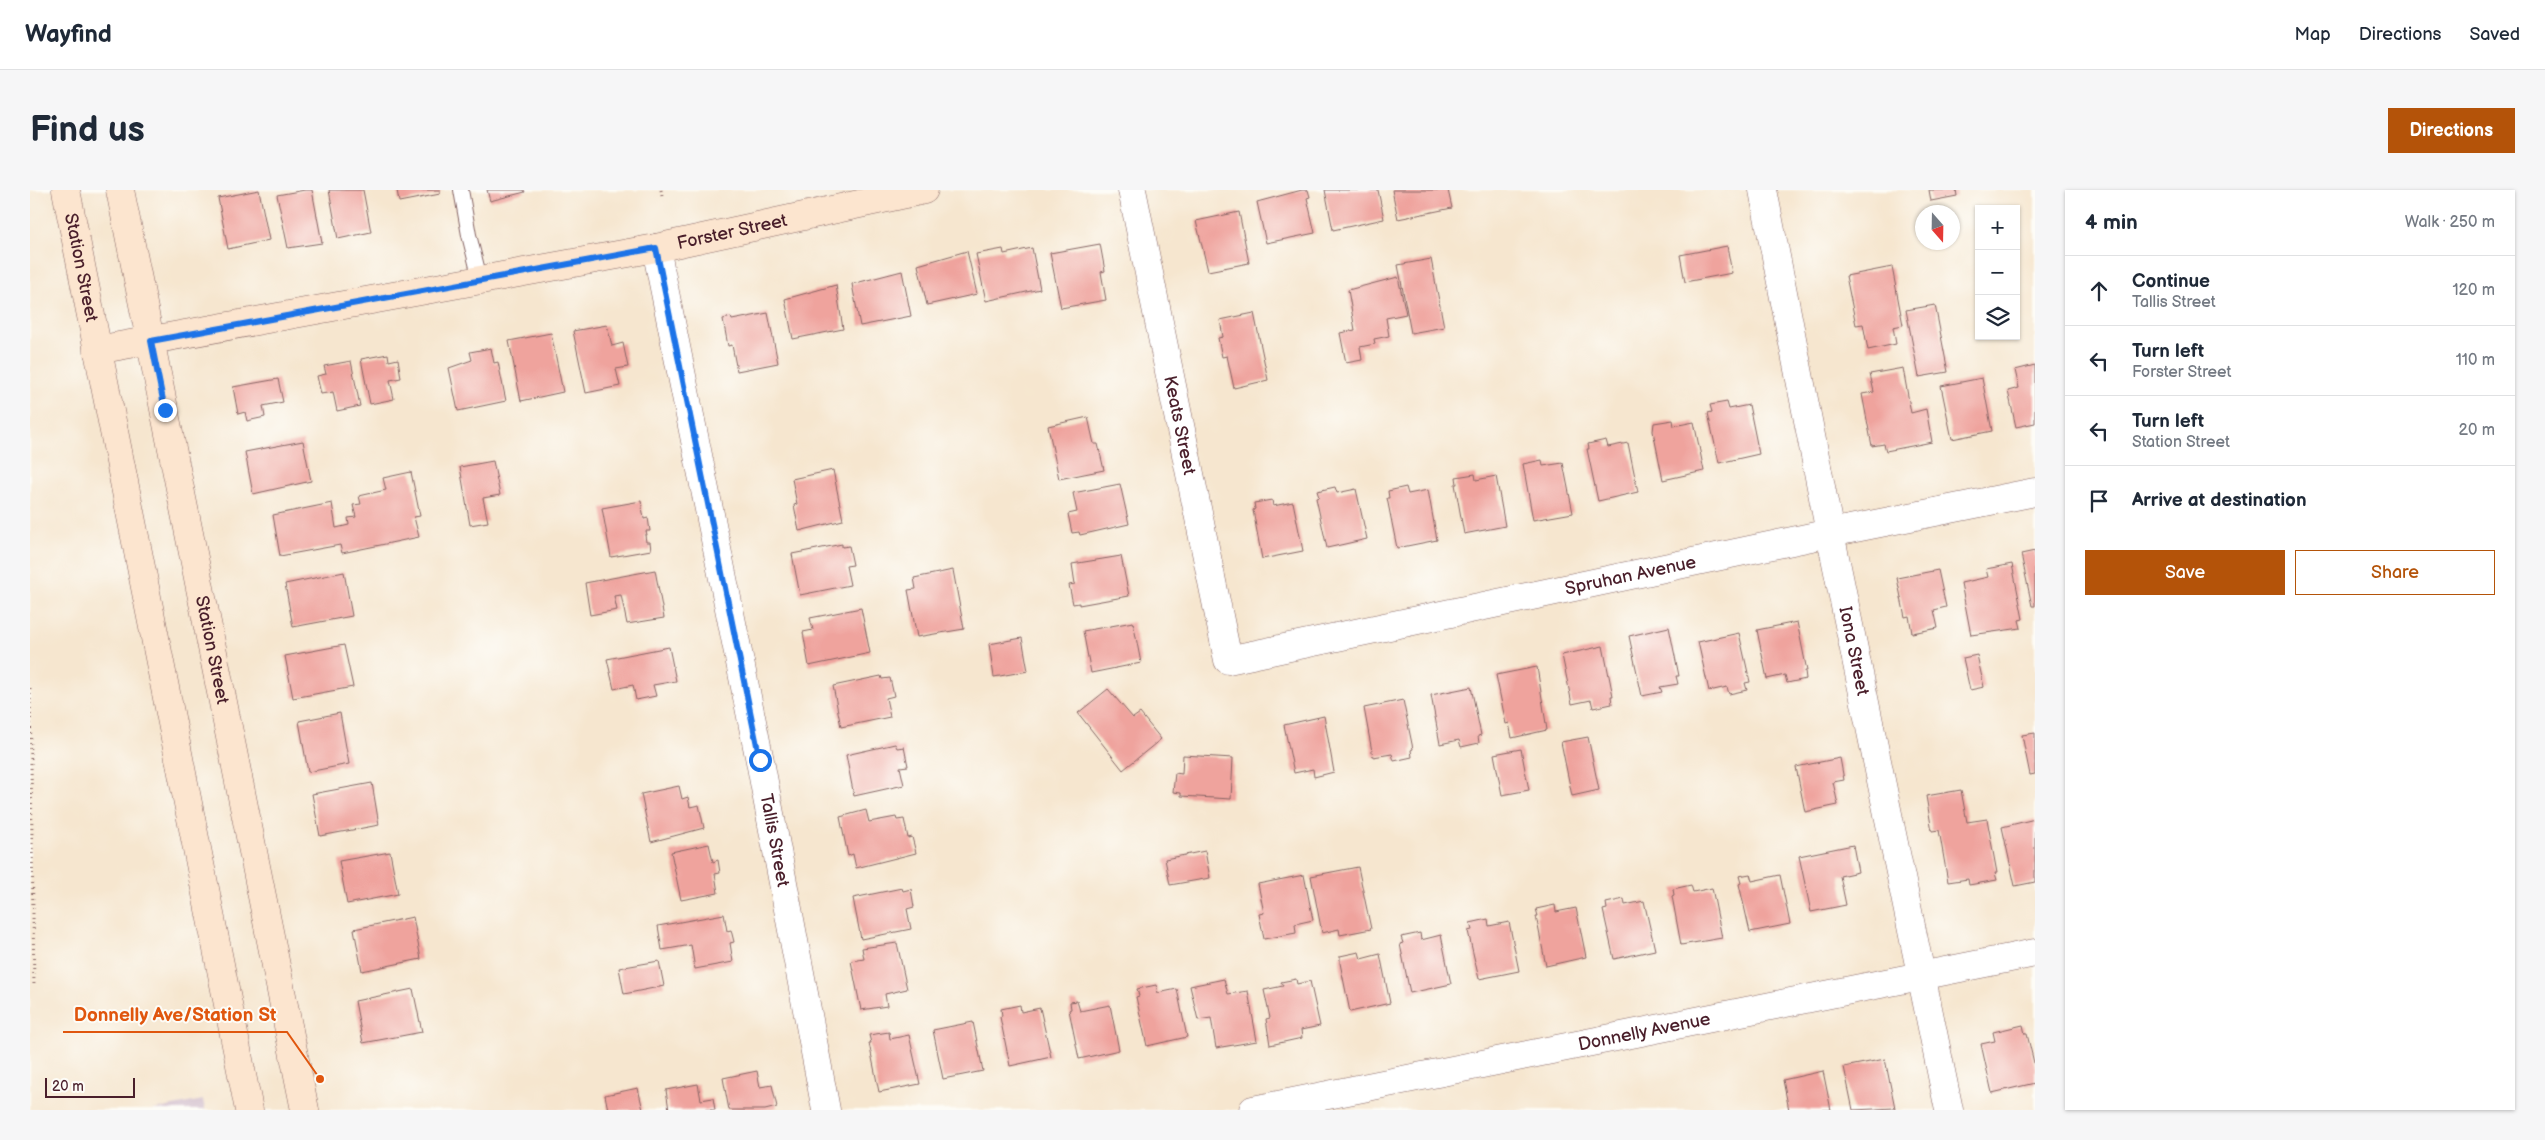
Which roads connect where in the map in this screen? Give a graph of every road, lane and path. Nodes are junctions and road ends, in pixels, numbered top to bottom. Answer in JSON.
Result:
{"nodes":[{"id":1,"x":66,"y":190,"type":"edge"},
{"id":2,"x":120,"y":190,"type":"edge"},
{"id":3,"x":461,"y":190,"type":"edge"},
{"id":4,"x":661,"y":190,"type":"edge"},
{"id":5,"x":924,"y":190,"type":"edge"},
{"id":6,"x":1132,"y":190,"type":"edge"},
{"id":7,"x":1764,"y":190,"type":"edge"},
{"id":8,"x":662,"y":196,"type":"dead end"},
{"id":9,"x":656,"y":248,"type":"junction"},
{"id":10,"x":480,"y":279,"type":"junction"},
{"id":11,"x":151,"y":341,"type":"junction"},
{"id":12,"x":97,"y":350,"type":"junction"},
{"id":13,"x":2035,"y":492,"type":"edge"},
{"id":14,"x":1830,"y":533,"type":"junction"},
{"id":15,"x":1228,"y":660,"type":"joint"},
{"id":16,"x":30,"y":688,"type":"edge"},
{"id":17,"x":2035,"y":953,"type":"edge"},
{"id":18,"x":1922,"y":976,"type":"junction"},
{"id":19,"x":34,"y":988,"type":"dead end"},
{"id":20,"x":249,"y":1110,"type":"edge"},
{"id":21,"x":305,"y":1110,"type":"edge"},
{"id":22,"x":826,"y":1110,"type":"edge"},
{"id":23,"x":1253,"y":1110,"type":"edge"},
{"id":24,"x":1949,"y":1110,"type":"edge"}],
"edges":[{"from":1,"to":12,"type":"main road","name":"Station Street"},
{"from":2,"to":11,"type":"main road","name":"Station Street"},
{"from":3,"to":10,"type":"lane"},
{"from":4,"to":8,"type":"path"},
{"from":5,"to":9,"type":"main road","name":"Forster Street"},
{"from":6,"to":15,"type":"street","name":"Keats Street"},
{"from":7,"to":14,"type":"street","name":"Iona Street"},
{"from":9,"to":10,"type":"main road","name":"Forster Street"},
{"from":9,"to":22,"type":"street","name":"Tallis Street"},
{"from":10,"to":11,"type":"main road","name":"Forster Street"},
{"from":11,"to":12,"type":"main road","name":"Forster Street"},
{"from":11,"to":21,"type":"main road","name":"Station Street"},
{"from":12,"to":20,"type":"main road","name":"Station Street"},
{"from":13,"to":14,"type":"street","name":"Spruhan Avenue"},
{"from":14,"to":15,"type":"street","name":"Spruhan Avenue"},
{"from":14,"to":18,"type":"street","name":"Iona Street"},
{"from":16,"to":19,"type":"path"},
{"from":17,"to":18,"type":"street","name":"Donnelly Avenue"},
{"from":18,"to":23,"type":"street","name":"Donnelly Avenue"},
{"from":18,"to":24,"type":"street","name":"Iona Street"}]}
